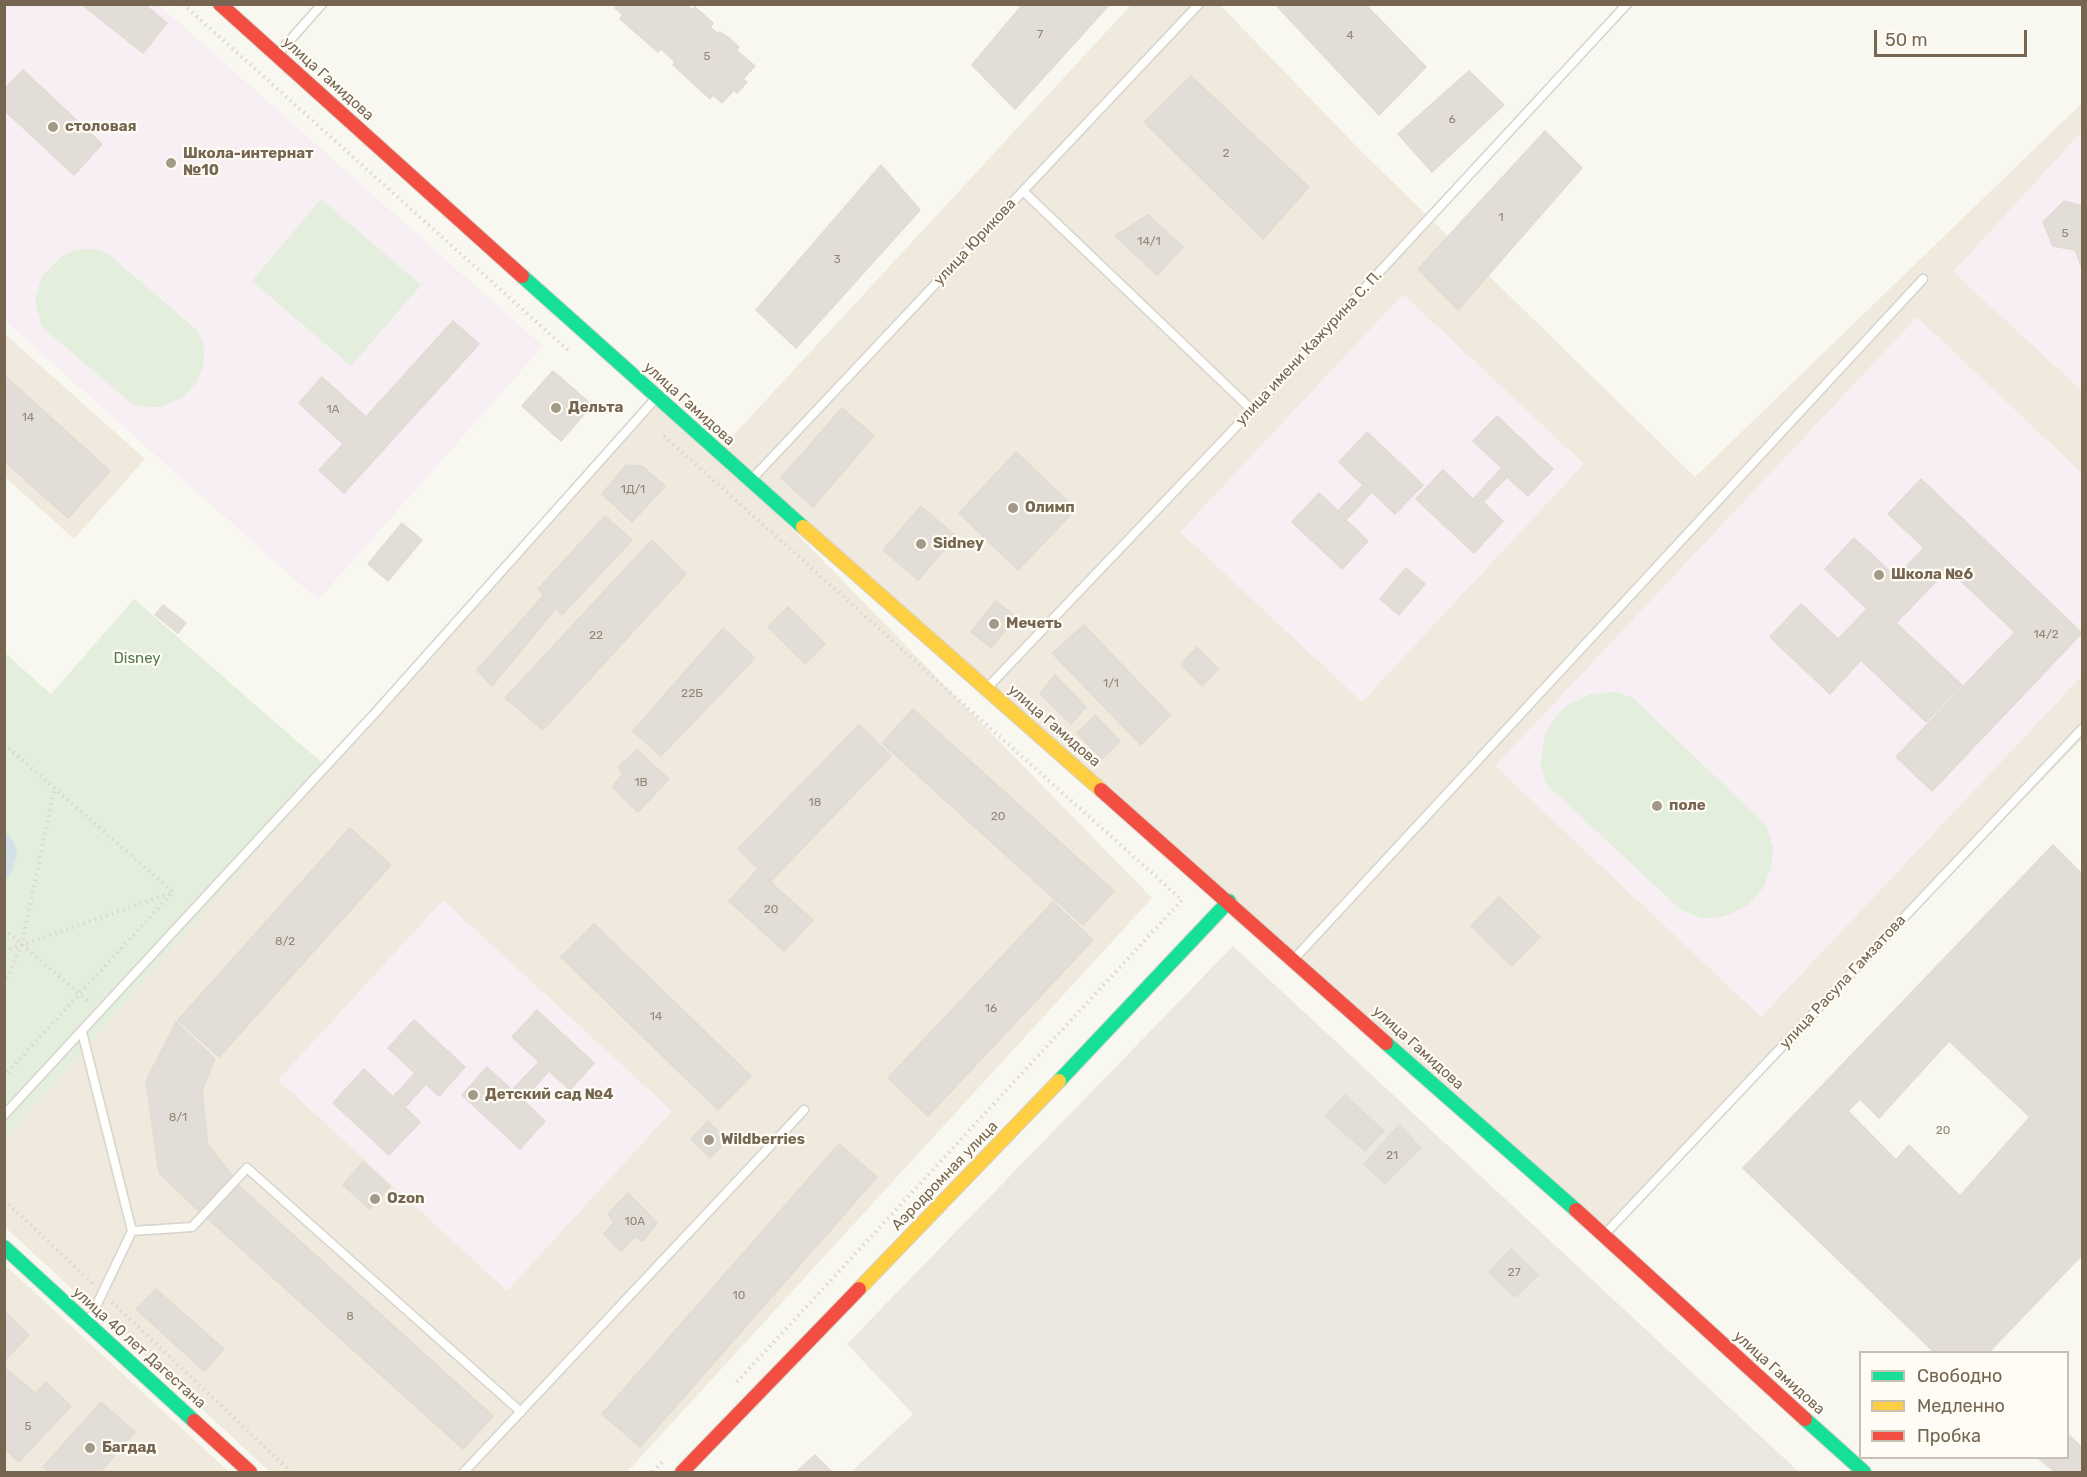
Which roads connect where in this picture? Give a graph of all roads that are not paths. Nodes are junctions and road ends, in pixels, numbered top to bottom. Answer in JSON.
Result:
{"nodes":[{"id":1,"x":220,"y":4,"type":"edge"},
{"id":2,"x":322,"y":4,"type":"edge"},
{"id":3,"x":1199,"y":4,"type":"edge"},
{"id":4,"x":1627,"y":4,"type":"edge"},
{"id":5,"x":276,"y":55,"type":"junction"},
{"id":6,"x":1023,"y":192,"type":"junction"},
{"id":7,"x":1923,"y":279,"type":"dead end"},
{"id":8,"x":657,"y":398,"type":"junction"},
{"id":9,"x":1252,"y":410,"type":"junction"},
{"id":10,"x":750,"y":480,"type":"junction"},
{"id":11,"x":987,"y":689,"type":"junction"},
{"id":12,"x":2082,"y":729,"type":"edge"},
{"id":13,"x":1229,"y":901,"type":"junction"},
{"id":14,"x":1293,"y":959,"type":"junction"},
{"id":15,"x":82,"y":1032,"type":"junction"},
{"id":16,"x":804,"y":1110,"type":"dead end"},
{"id":17,"x":4,"y":1115,"type":"edge"},
{"id":18,"x":132,"y":1231,"type":"junction"},
{"id":19,"x":1604,"y":1235,"type":"junction"},
{"id":20,"x":4,"y":1247,"type":"edge"},
{"id":21,"x":87,"y":1323,"type":"junction"},
{"id":22,"x":521,"y":1412,"type":"junction"},
{"id":23,"x":250,"y":1473,"type":"edge"},
{"id":24,"x":464,"y":1473,"type":"edge"},
{"id":25,"x":682,"y":1473,"type":"edge"},
{"id":26,"x":1864,"y":1473,"type":"edge"}],
"edges":[{"from":1,"to":5,"type":"street","name":"улица Гамидова"},
{"from":2,"to":5,"type":"lane"},
{"from":3,"to":6,"type":"lane","name":"улица Юрикова"},
{"from":4,"to":9,"type":"lane","name":"улица имени Кажурина С. П."},
{"from":5,"to":8,"type":"street","name":"улица Гамидова"},
{"from":6,"to":9,"type":"lane"},
{"from":6,"to":10,"type":"lane","name":"улица Юрикова"},
{"from":7,"to":14,"type":"lane"},
{"from":8,"to":10,"type":"street","name":"улица Гамидова"},
{"from":8,"to":15,"type":"lane"},
{"from":9,"to":11,"type":"lane","name":"улица имени Кажурина С. П."},
{"from":10,"to":11,"type":"street","name":"улица Гамидова"},
{"from":11,"to":13,"type":"street","name":"улица Гамидова"},
{"from":12,"to":19,"type":"lane","name":"улица Расула Гамзатова"},
{"from":13,"to":14,"type":"street","name":"улица Гамидова"},
{"from":13,"to":25,"type":"street","name":"Аэродромная улица"},
{"from":14,"to":19,"type":"street","name":"улица Гамидова"},
{"from":15,"to":17,"type":"lane"},
{"from":15,"to":18,"type":"lane"},
{"from":16,"to":22,"type":"lane"},
{"from":18,"to":21,"type":"lane"},
{"from":18,"to":22,"type":"lane"},
{"from":19,"to":26,"type":"street","name":"улица Гамидова"},
{"from":20,"to":21,"type":"street","name":"улица 40 лет Дагестана"},
{"from":21,"to":23,"type":"street","name":"улица 40 лет Дагестана"},
{"from":22,"to":24,"type":"lane"}]}
